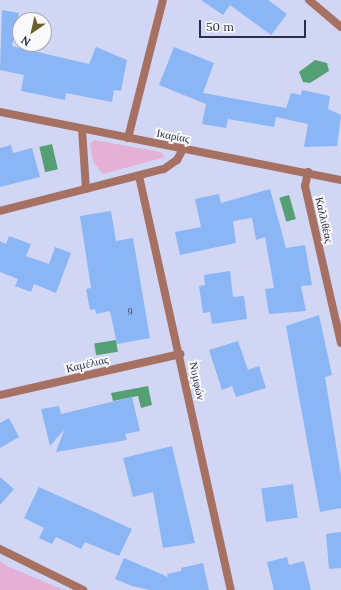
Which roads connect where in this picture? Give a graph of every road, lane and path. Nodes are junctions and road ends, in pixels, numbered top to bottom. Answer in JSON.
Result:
{"nodes":[{"id":1,"x":163,"y":0,"type":"edge"},
{"id":2,"x":309,"y":0,"type":"edge"},
{"id":3,"x":341,"y":27,"type":"edge"},
{"id":4,"x":0,"y":112,"type":"edge"},
{"id":5,"x":82,"y":129,"type":"junction"},
{"id":6,"x":128,"y":138,"type":"junction"},
{"id":7,"x":183,"y":149,"type":"junction"},
{"id":8,"x":308,"y":172,"type":"junction"},
{"id":9,"x":139,"y":176,"type":"junction"},
{"id":10,"x":341,"y":180,"type":"edge"},
{"id":11,"x":86,"y":189,"type":"junction"},
{"id":12,"x":0,"y":211,"type":"edge"},
{"id":13,"x":341,"y":344,"type":"edge"},
{"id":14,"x":180,"y":354,"type":"junction"},
{"id":15,"x":0,"y":395,"type":"edge"},
{"id":16,"x":0,"y":549,"type":"edge"},
{"id":17,"x":83,"y":590,"type":"edge"},
{"id":18,"x":231,"y":590,"type":"edge"}],
"edges":[{"from":1,"to":6,"type":"street"},
{"from":2,"to":3,"type":"street"},
{"from":4,"to":5,"type":"street","name":"Ικαρίας"},
{"from":5,"to":6,"type":"street","name":"Ικαρίας"},
{"from":5,"to":11,"type":"street"},
{"from":6,"to":7,"type":"street","name":"Ικαρίας"},
{"from":7,"to":8,"type":"street","name":"Ικαρίας"},
{"from":7,"to":9,"type":"street"},
{"from":8,"to":10,"type":"street","name":"Ικαρίας"},
{"from":8,"to":13,"type":"street","name":"Καλλιθέας"},
{"from":9,"to":11,"type":"street"},
{"from":9,"to":14,"type":"street","name":"Νυμφών"},
{"from":11,"to":12,"type":"street"},
{"from":14,"to":15,"type":"street","name":"Καμέλιας"},
{"from":14,"to":18,"type":"street","name":"Νυμφών"},
{"from":16,"to":17,"type":"street"}]}
